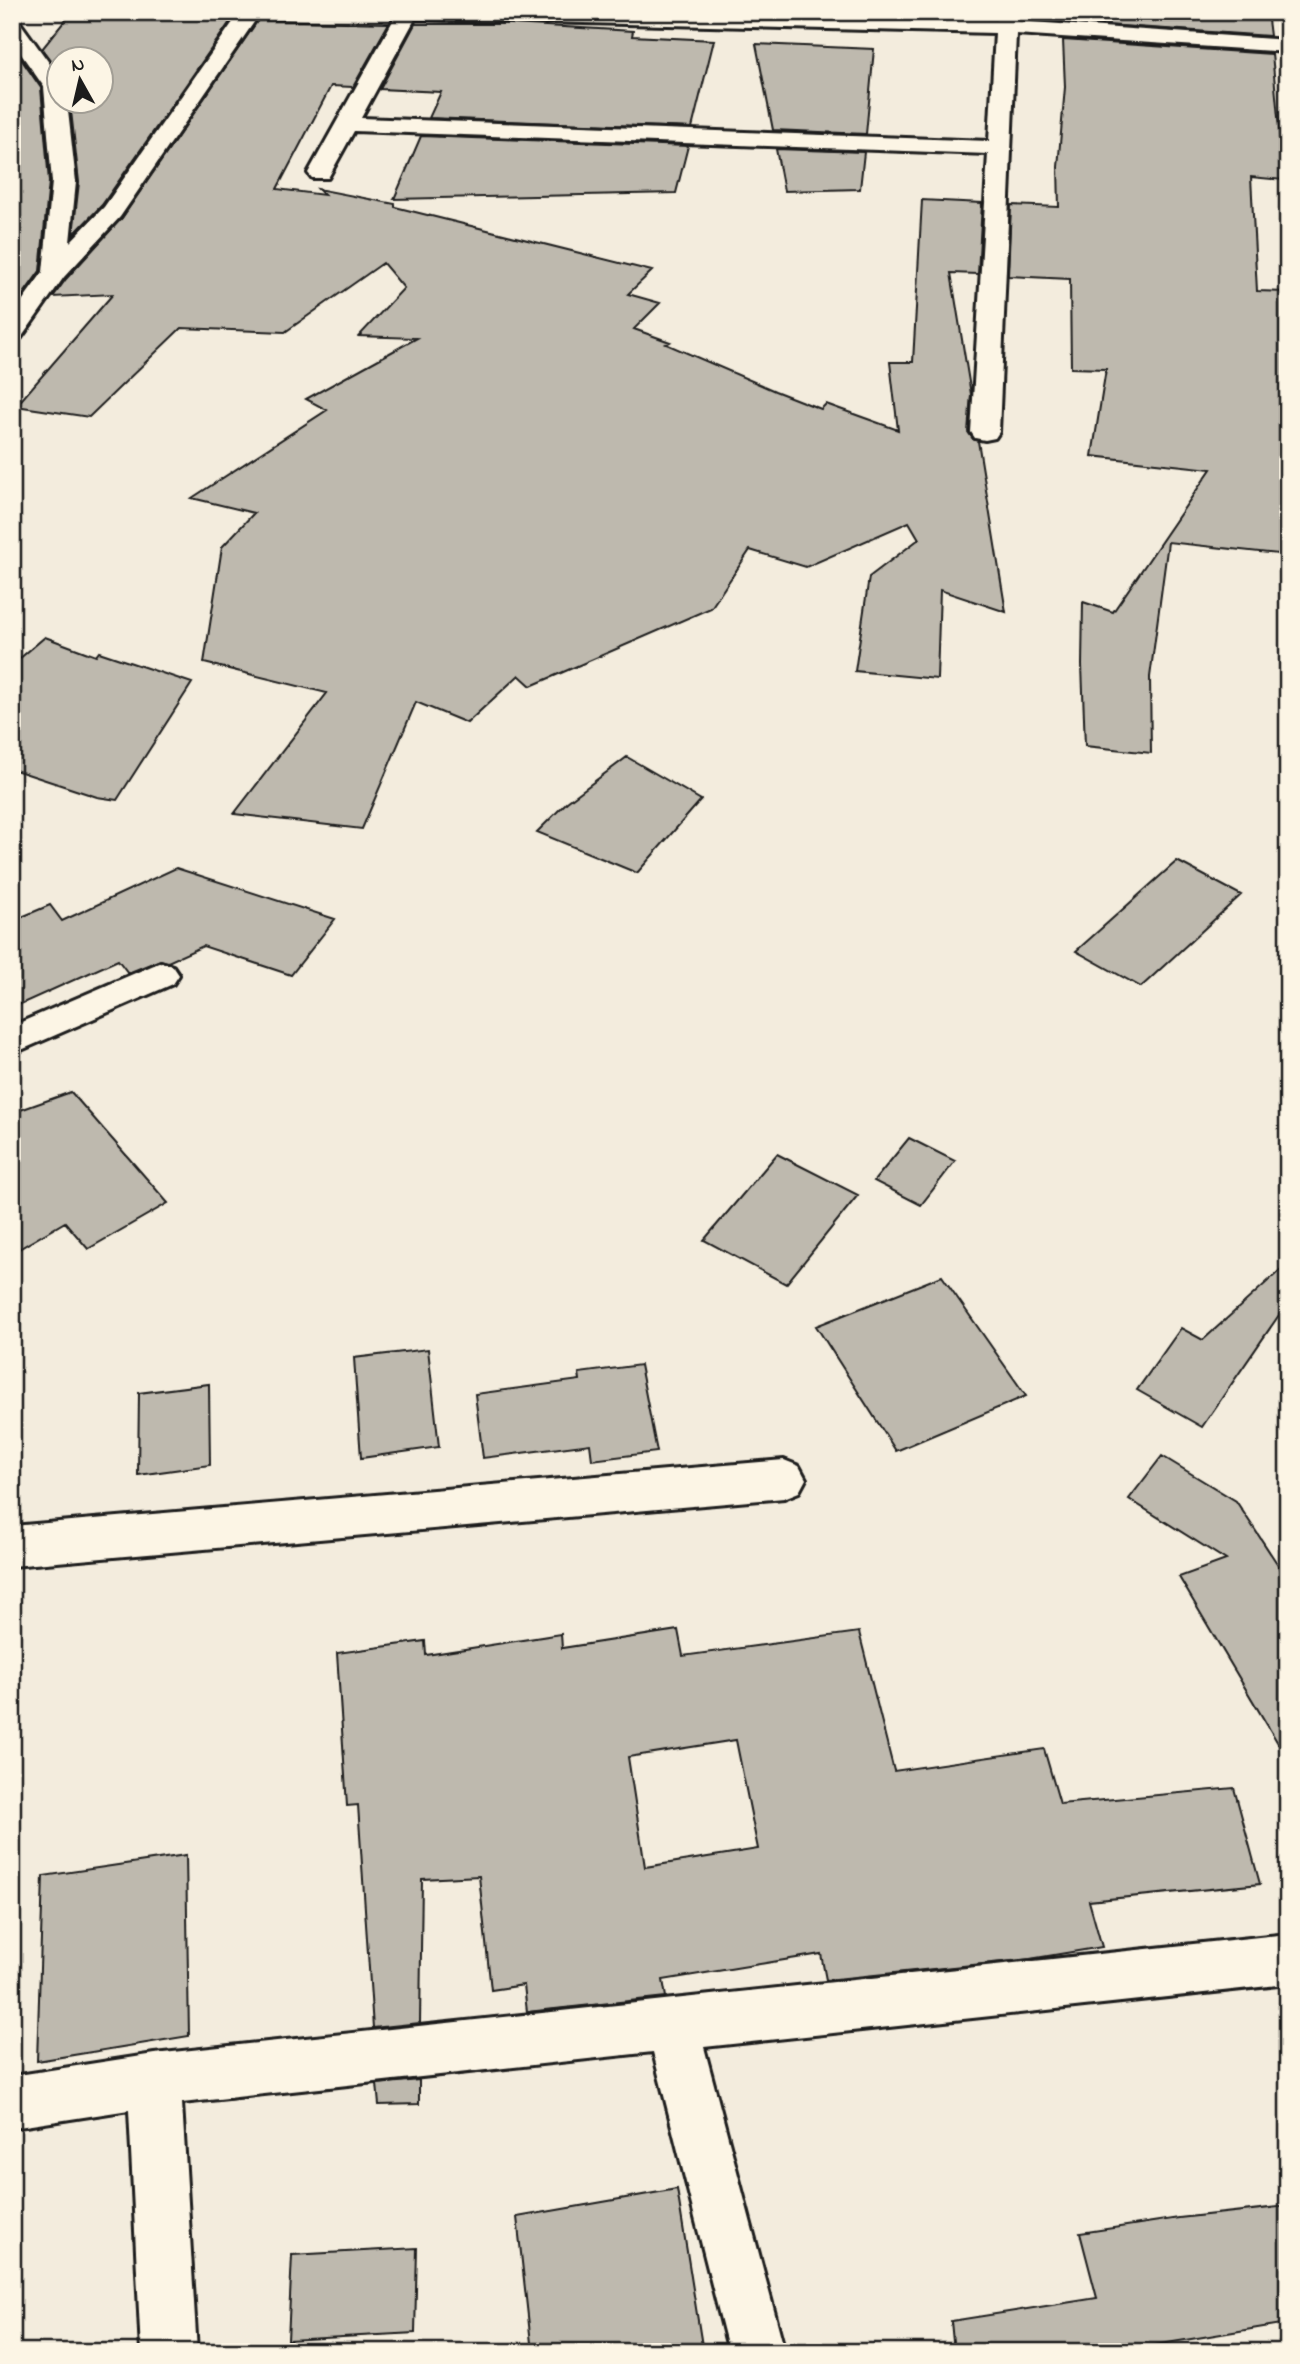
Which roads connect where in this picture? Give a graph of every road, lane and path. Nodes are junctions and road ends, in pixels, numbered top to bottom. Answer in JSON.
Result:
{"nodes":[{"id":1,"x":251,"y":12,"type":"edge"},
{"id":2,"x":399,"y":12,"type":"edge"},
{"id":3,"x":408,"y":12,"type":"edge"},
{"id":4,"x":1006,"y":20,"type":"edge"},
{"id":5,"x":1285,"y":23,"type":"dead end"},
{"id":6,"x":12,"y":24,"type":"edge"},
{"id":7,"x":1288,"y":46,"type":"edge"},
{"id":8,"x":347,"y":124,"type":"junction"},
{"id":9,"x":999,"y":148,"type":"junction"},
{"id":10,"x":320,"y":173,"type":"dead end"},
{"id":11,"x":55,"y":272,"type":"junction"},
{"id":12,"x":12,"y":333,"type":"edge"},
{"id":13,"x":985,"y":432,"type":"dead end"},
{"id":14,"x":161,"y":975,"type":"dead end"},
{"id":15,"x":12,"y":1041,"type":"edge"},
{"id":16,"x":784,"y":1479,"type":"dead end"},
{"id":17,"x":12,"y":1546,"type":"edge"},
{"id":18,"x":1288,"y":1959,"type":"edge"},
{"id":19,"x":673,"y":2024,"type":"junction"},
{"id":20,"x":154,"y":2080,"type":"junction"},
{"id":21,"x":12,"y":2102,"type":"edge"},
{"id":22,"x":169,"y":2352,"type":"edge"},
{"id":23,"x":757,"y":2352,"type":"edge"}],
"edges":[{"from":1,"to":11,"type":"street"},
{"from":2,"to":3,"type":"street"},
{"from":3,"to":4,"type":"street"},
{"from":3,"to":8,"type":"street"},
{"from":4,"to":7,"type":"street"},
{"from":4,"to":9,"type":"street"},
{"from":5,"to":7,"type":"street"},
{"from":6,"to":11,"type":"street"},
{"from":8,"to":9,"type":"street"},
{"from":8,"to":10,"type":"street"},
{"from":9,"to":13,"type":"street"},
{"from":11,"to":12,"type":"street"},
{"from":14,"to":15,"type":"street"},
{"from":16,"to":17,"type":"street"},
{"from":18,"to":19,"type":"street"},
{"from":19,"to":20,"type":"street"},
{"from":19,"to":23,"type":"street"},
{"from":20,"to":21,"type":"street"},
{"from":20,"to":22,"type":"street"}]}
